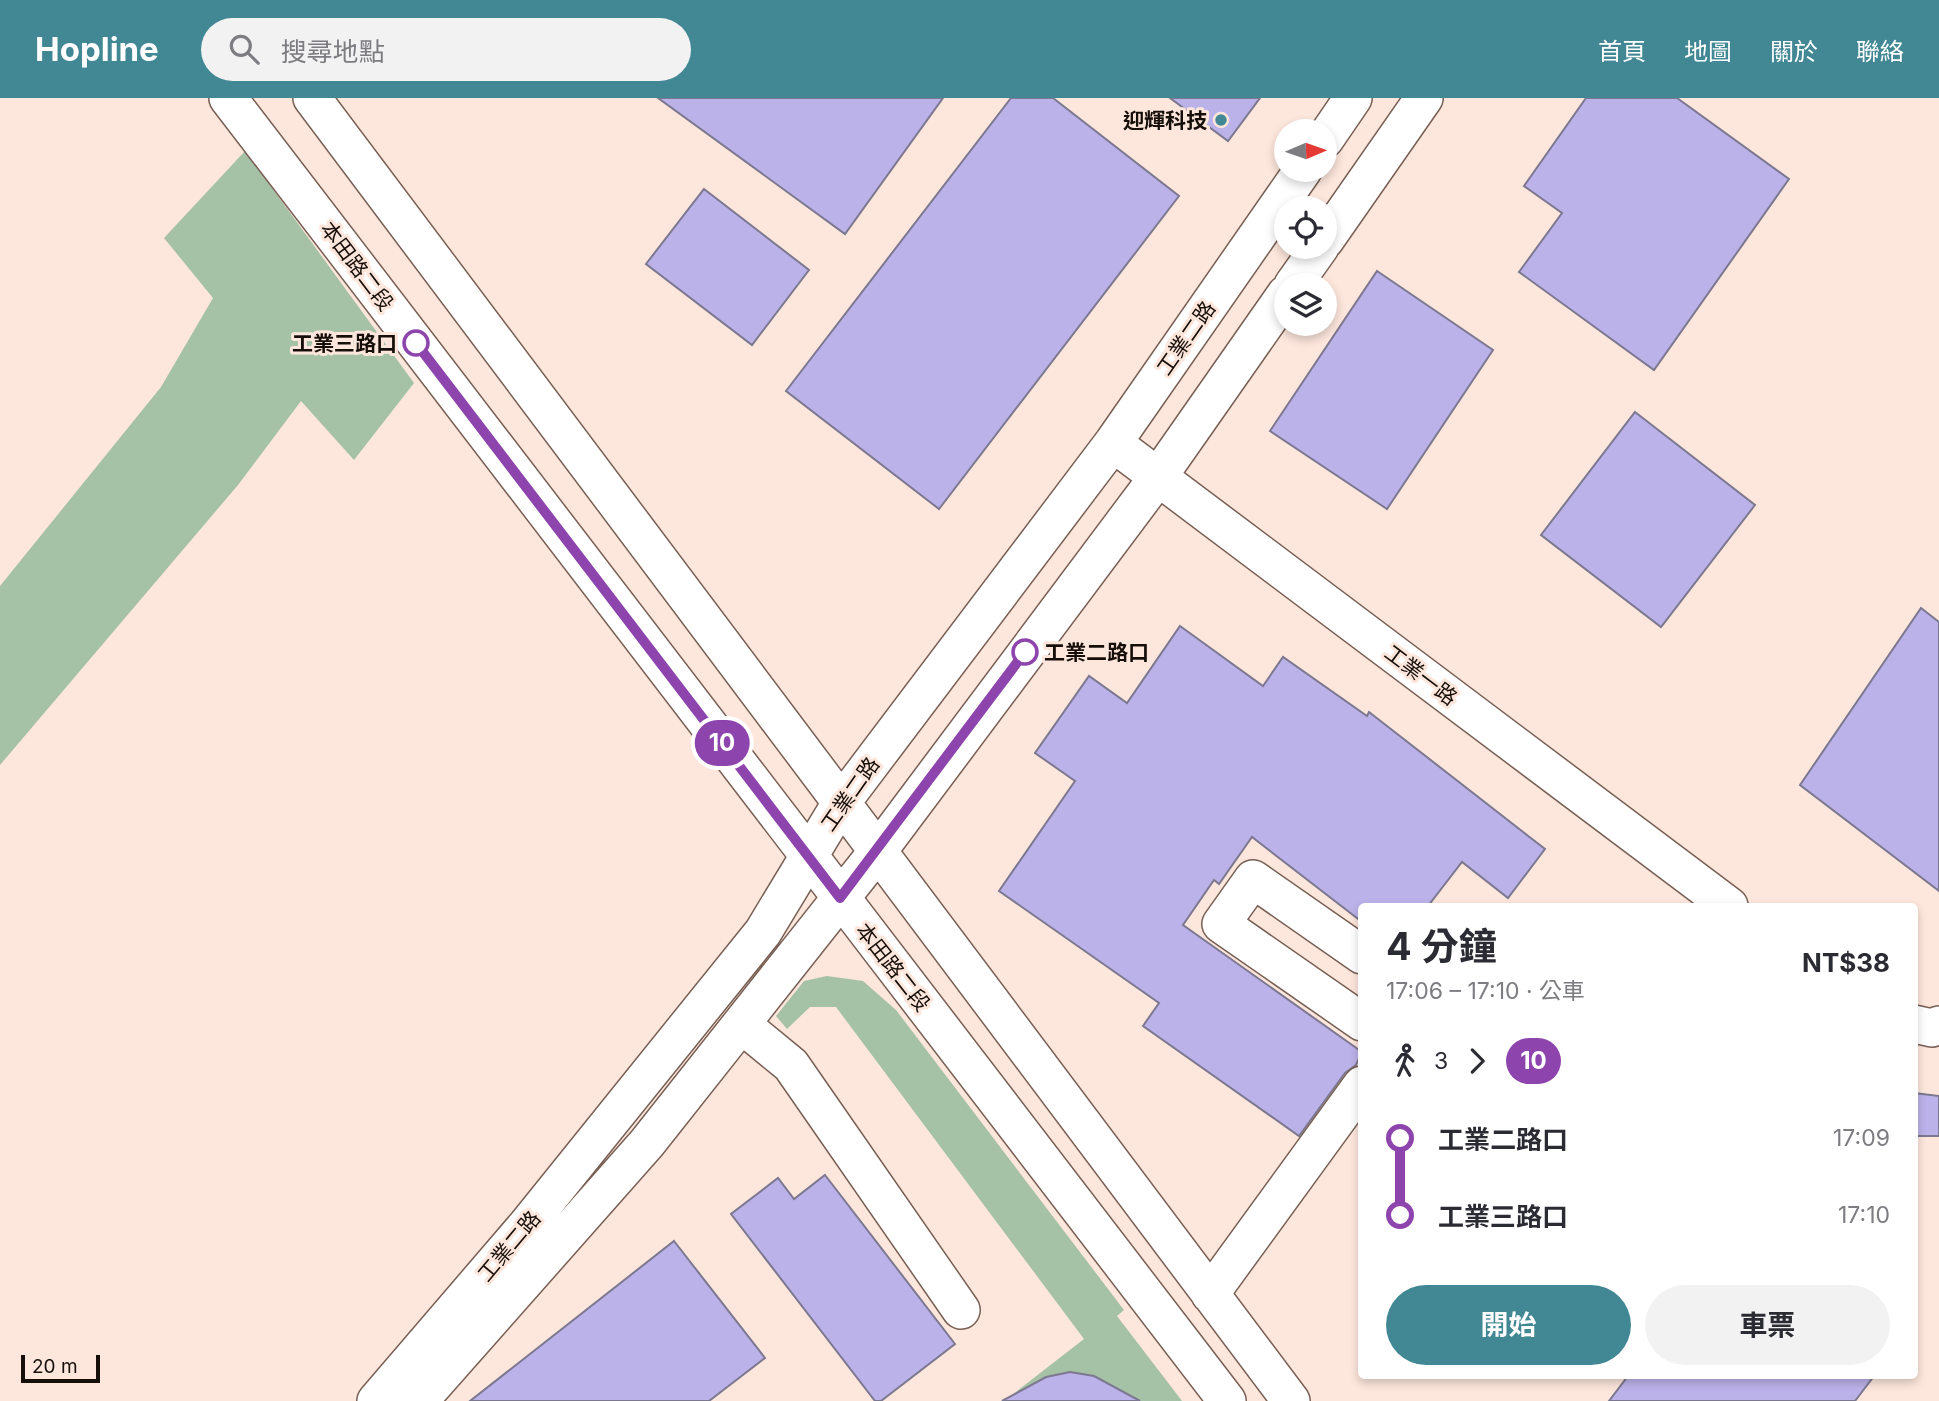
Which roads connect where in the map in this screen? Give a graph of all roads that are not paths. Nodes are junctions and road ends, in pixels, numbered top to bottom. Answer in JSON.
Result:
{"nodes":[{"id":1,"x":228,"y":98,"type":"edge"},
{"id":2,"x":312,"y":98,"type":"edge"},
{"id":3,"x":1353,"y":98,"type":"edge"},
{"id":4,"x":1424,"y":98,"type":"edge"},
{"id":5,"x":1337,"y":121,"type":"edge"},
{"id":6,"x":1295,"y":182,"type":"edge"},
{"id":7,"x":1337,"y":223,"type":"edge"},
{"id":8,"x":1274,"y":312,"type":"edge"},
{"id":9,"x":1113,"y":443,"type":"junction"},
{"id":10,"x":1158,"y":477,"type":"junction"},
{"id":11,"x":841,"y":803,"type":"junction"},
{"id":12,"x":878,"y":850,"type":"junction"},
{"id":13,"x":809,"y":856,"type":"junction"},
{"id":14,"x":840,"y":898,"type":"junction"},
{"id":15,"x":1725,"y":903,"type":"edge"},
{"id":16,"x":1358,"y":952,"type":"edge"},
{"id":17,"x":1358,"y":1019,"type":"edge"},
{"id":18,"x":741,"y":1024,"type":"junction"},
{"id":19,"x":1918,"y":1025,"type":"edge"},
{"id":20,"x":1939,"y":1025,"type":"edge"},
{"id":21,"x":1358,"y":1090,"type":"edge"},
{"id":22,"x":546,"y":1230,"type":"junction"},
{"id":23,"x":1210,"y":1294,"type":"junction"},
{"id":24,"x":961,"y":1310,"type":"dead end"},
{"id":25,"x":376,"y":1401,"type":"edge"},
{"id":26,"x":419,"y":1401,"type":"edge"},
{"id":27,"x":1227,"y":1401,"type":"edge"},
{"id":28,"x":1291,"y":1401,"type":"edge"}],
"edges":[{"from":1,"to":13,"type":"street","name":"本田路二段"},
{"from":2,"to":11,"type":"street"},
{"from":3,"to":5,"type":"street"},
{"from":4,"to":7,"type":"street"},
{"from":6,"to":9,"type":"street","name":"工業二路"},
{"from":8,"to":10,"type":"street","name":"工業二路"},
{"from":9,"to":10,"type":"street","name":"工業一路"},
{"from":9,"to":11,"type":"street","name":"工業二路"},
{"from":10,"to":12,"type":"street","name":"工業二路"},
{"from":10,"to":15,"type":"street","name":"工業一路"},
{"from":11,"to":12,"type":"street"},
{"from":11,"to":13,"type":"street","name":"工業二路"},
{"from":12,"to":14,"type":"street","name":"工業二路"},
{"from":12,"to":23,"type":"street"},
{"from":13,"to":14,"type":"street","name":"本田路二段"},
{"from":13,"to":22,"type":"street","name":"工業二路"},
{"from":14,"to":18,"type":"street","name":"工業二路"},
{"from":14,"to":27,"type":"street","name":"本田路二段"},
{"from":16,"to":17,"type":"street"},
{"from":18,"to":22,"type":"street","name":"工業二路"},
{"from":18,"to":24,"type":"street"},
{"from":19,"to":20,"type":"street"},
{"from":21,"to":23,"type":"street"},
{"from":22,"to":25,"type":"street","name":"工業二路"},
{"from":22,"to":26,"type":"street","name":"工業二路"},
{"from":23,"to":28,"type":"street"}]}
